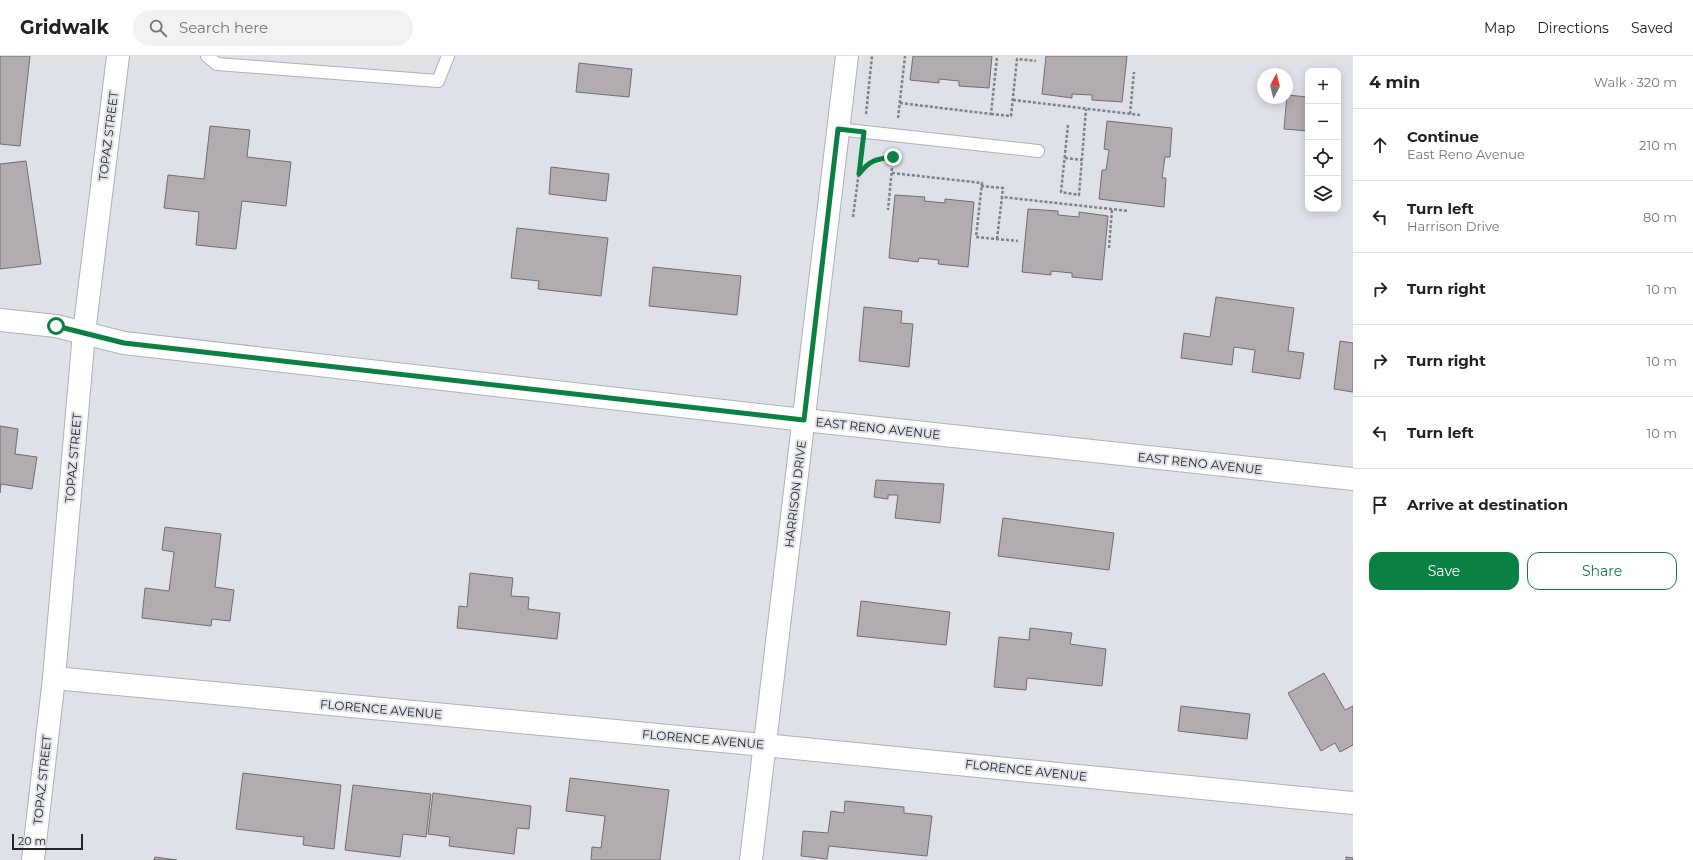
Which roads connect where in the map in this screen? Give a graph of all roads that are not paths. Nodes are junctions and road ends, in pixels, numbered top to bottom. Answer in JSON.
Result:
{"nodes":[{"id":1,"x":118,"y":56,"type":"edge"},
{"id":2,"x":207,"y":56,"type":"edge"},
{"id":3,"x":448,"y":56,"type":"edge"},
{"id":4,"x":847,"y":56,"type":"edge"},
{"id":5,"x":838,"y":129,"type":"junction"},
{"id":6,"x":1038,"y":151,"type":"dead end"},
{"id":7,"x":0,"y":320,"type":"edge"},
{"id":8,"x":84,"y":333,"type":"junction"},
{"id":9,"x":804,"y":420,"type":"junction"},
{"id":10,"x":1353,"y":479,"type":"edge"},
{"id":11,"x":54,"y":678,"type":"junction"},
{"id":12,"x":764,"y":745,"type":"junction"},
{"id":13,"x":1353,"y":803,"type":"edge"},
{"id":14,"x":33,"y":860,"type":"edge"},
{"id":15,"x":751,"y":860,"type":"edge"}],
"edges":[{"from":1,"to":8,"type":"street","name":"TOPAZ STREET"},
{"from":2,"to":3,"type":"lane"},
{"from":4,"to":5,"type":"street","name":"HARRISON DRIVE"},
{"from":5,"to":6,"type":"lane"},
{"from":5,"to":9,"type":"street","name":"HARRISON DRIVE"},
{"from":7,"to":8,"type":"street","name":"EAST RENO AVENUE"},
{"from":8,"to":9,"type":"street","name":"EAST RENO AVENUE"},
{"from":8,"to":11,"type":"street","name":"TOPAZ STREET"},
{"from":9,"to":10,"type":"street","name":"EAST RENO AVENUE"},
{"from":9,"to":12,"type":"street","name":"HARRISON DRIVE"},
{"from":11,"to":12,"type":"street","name":"FLORENCE AVENUE"},
{"from":11,"to":14,"type":"street","name":"TOPAZ STREET"},
{"from":12,"to":13,"type":"street","name":"FLORENCE AVENUE"},
{"from":12,"to":15,"type":"street","name":"HARRISON DRIVE"}]}
